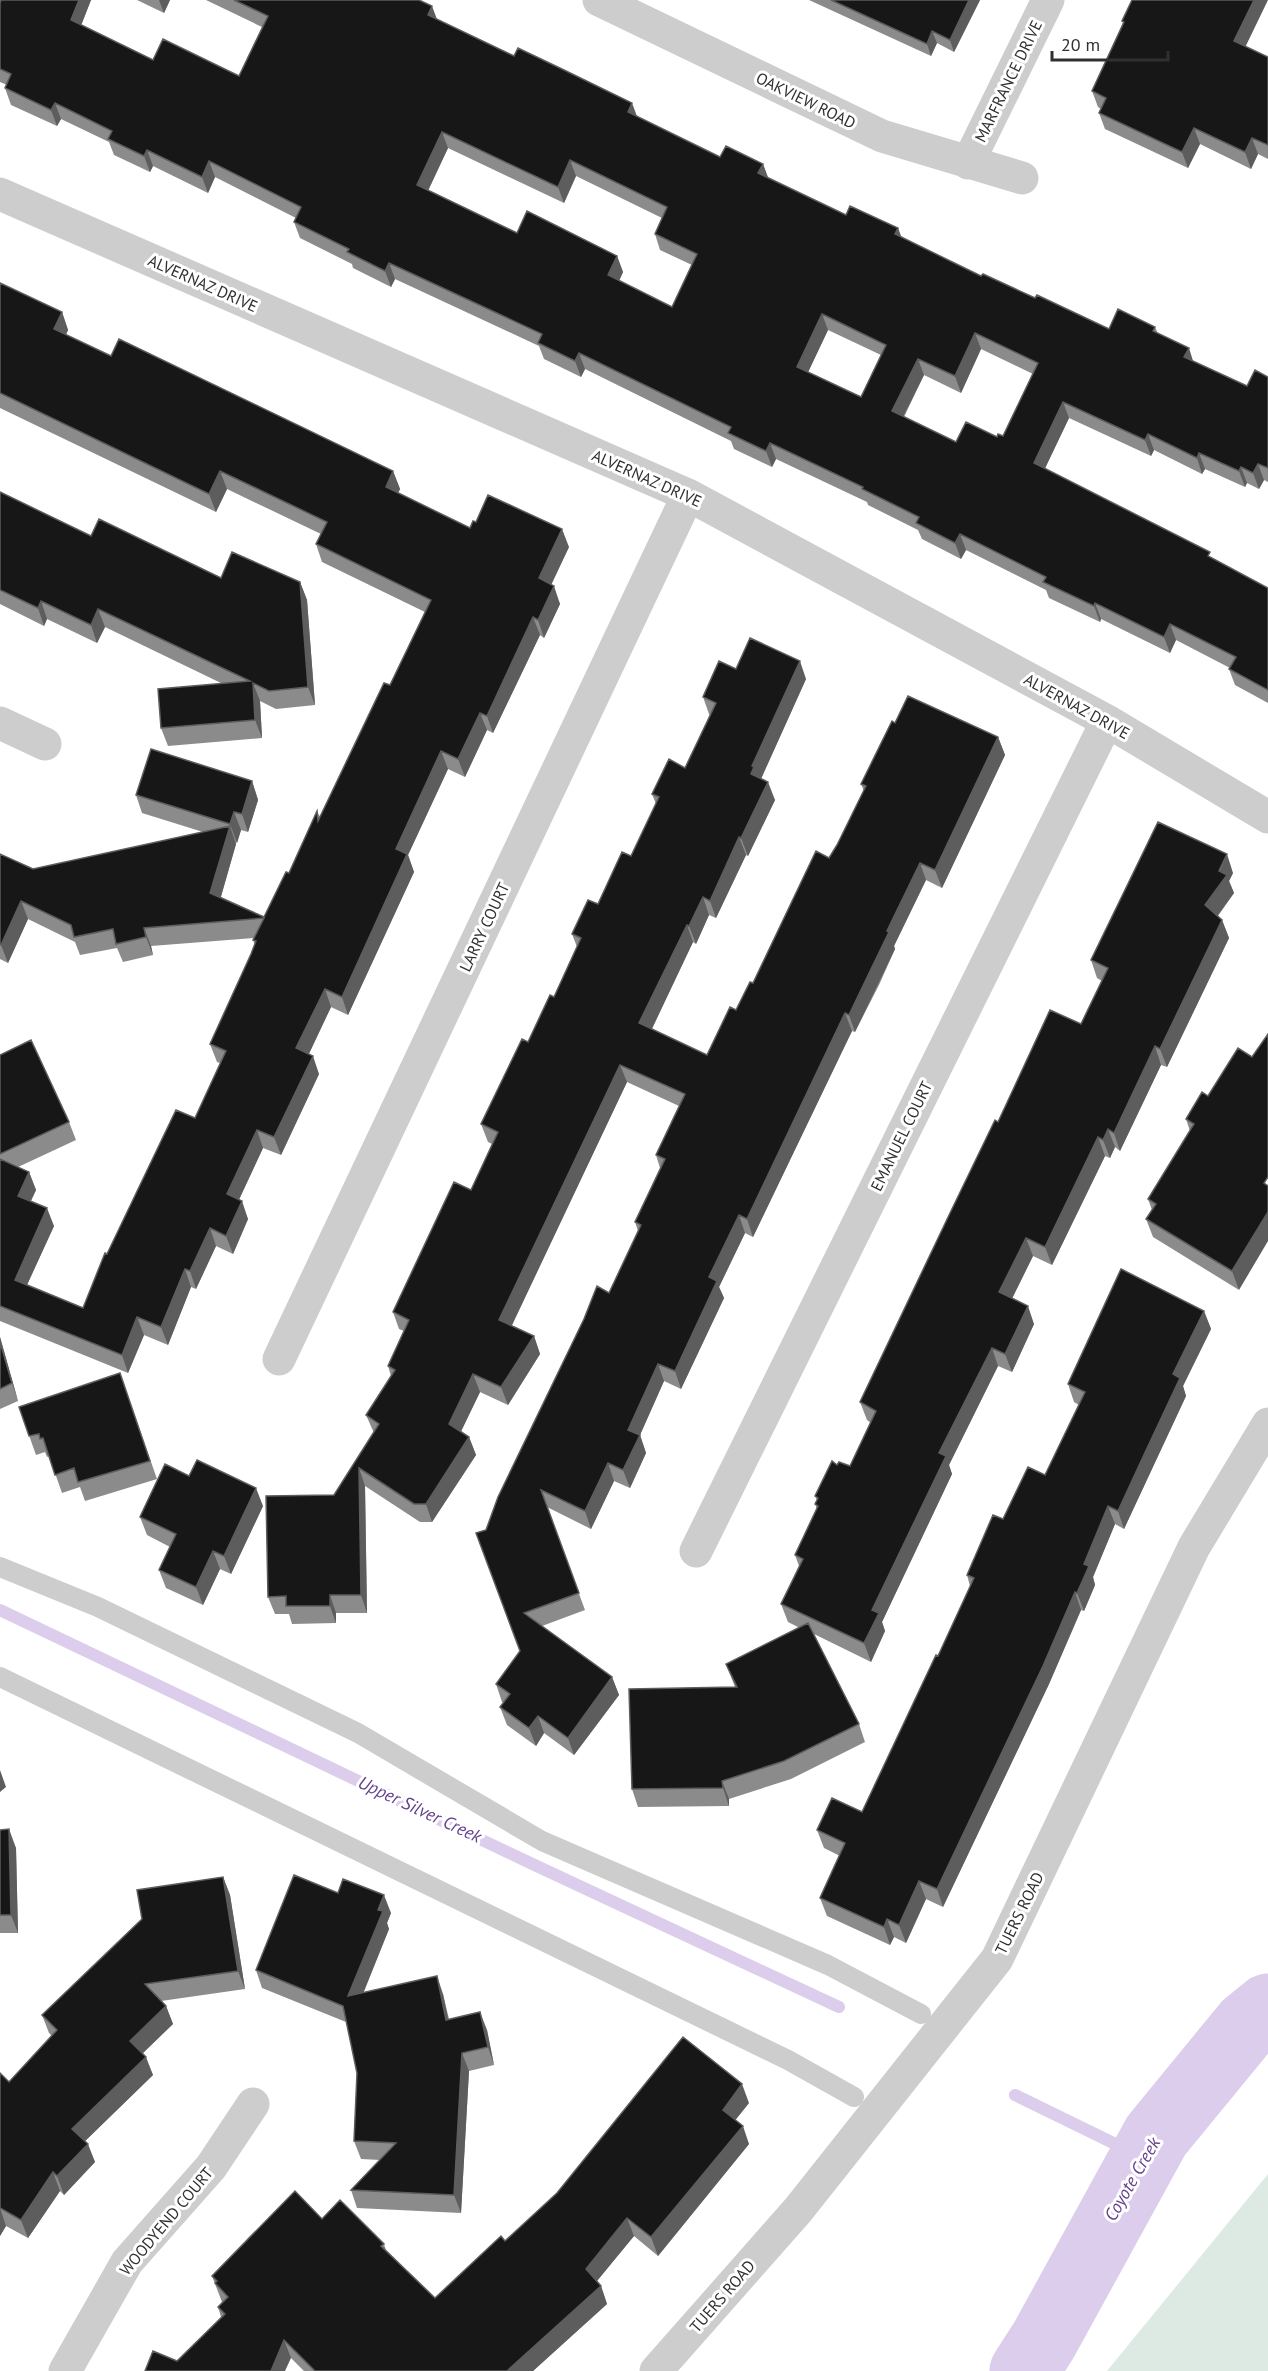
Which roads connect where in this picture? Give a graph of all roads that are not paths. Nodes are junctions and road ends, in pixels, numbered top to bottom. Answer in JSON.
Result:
{"nodes":[{"id":1,"x":599,"y":0,"type":"edge"},
{"id":2,"x":1048,"y":0,"type":"edge"},
{"id":3,"x":968,"y":163,"type":"junction"},
{"id":4,"x":1022,"y":178,"type":"dead end"},
{"id":5,"x":0,"y":194,"type":"edge"},
{"id":6,"x":688,"y":495,"type":"junction"},
{"id":7,"x":1107,"y":721,"type":"junction"},
{"id":8,"x":0,"y":723,"type":"edge"},
{"id":9,"x":45,"y":744,"type":"dead end"},
{"id":10,"x":1268,"y":817,"type":"edge"},
{"id":11,"x":279,"y":1359,"type":"dead end"},
{"id":12,"x":1268,"y":1424,"type":"edge"},
{"id":13,"x":696,"y":1551,"type":"dead end"},
{"id":14,"x":0,"y":1568,"type":"edge"},
{"id":15,"x":0,"y":1677,"type":"edge"},
{"id":16,"x":921,"y":2014,"type":"dead end"},
{"id":17,"x":854,"y":2097,"type":"dead end"},
{"id":18,"x":253,"y":2104,"type":"dead end"},
{"id":19,"x":65,"y":2371,"type":"edge"},
{"id":20,"x":656,"y":2371,"type":"edge"}],
"edges":[{"from":1,"to":3,"type":"street","name":"OAKVIEW ROAD"},
{"from":2,"to":3,"type":"street","name":"MARFRANCE DRIVE"},
{"from":3,"to":4,"type":"street","name":"OAKVIEW ROAD"},
{"from":5,"to":6,"type":"street","name":"ALVERNAZ DRIVE"},
{"from":6,"to":7,"type":"street","name":"ALVERNAZ DRIVE"},
{"from":6,"to":11,"type":"street","name":"LARRY COURT"},
{"from":7,"to":10,"type":"street","name":"ALVERNAZ DRIVE"},
{"from":7,"to":13,"type":"street","name":"EMANUEL COURT"},
{"from":8,"to":9,"type":"street"},
{"from":12,"to":20,"type":"street","name":"TUERS ROAD"},
{"from":14,"to":16,"type":"lane"},
{"from":15,"to":17,"type":"lane"},
{"from":18,"to":19,"type":"street","name":"WOODYEND COURT"}]}
